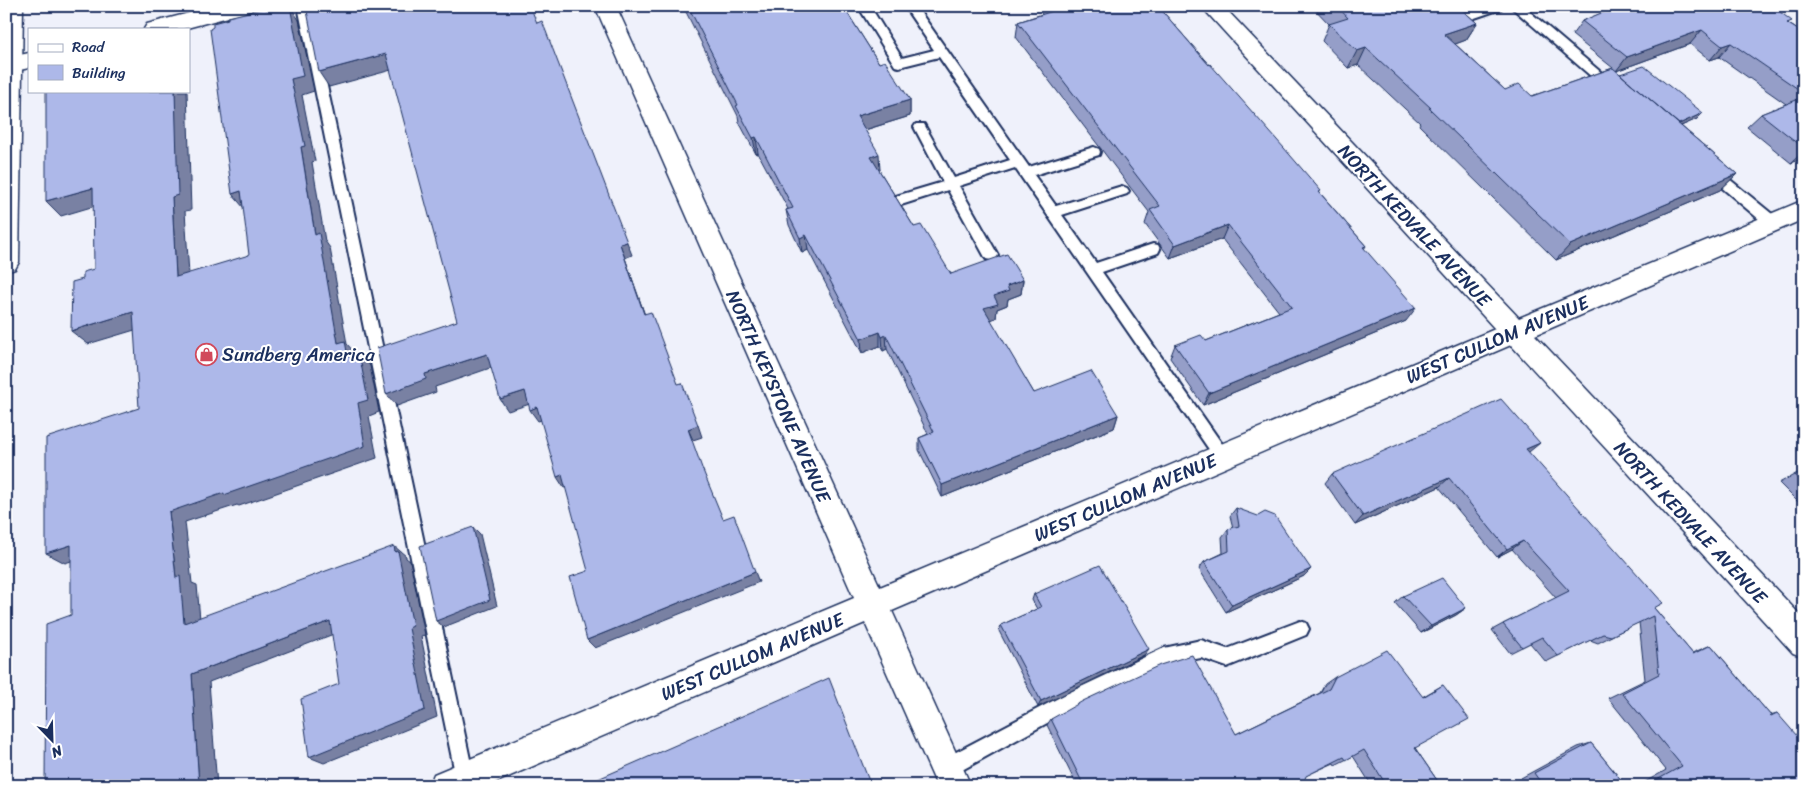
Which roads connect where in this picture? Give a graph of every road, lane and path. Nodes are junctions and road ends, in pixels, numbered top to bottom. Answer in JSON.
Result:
{"nodes":[{"id":1,"x":13,"y":6,"type":"edge"},
{"id":2,"x":244,"y":6,"type":"edge"},
{"id":3,"x":304,"y":6,"type":"edge"},
{"id":4,"x":605,"y":6,"type":"edge"},
{"id":5,"x":864,"y":6,"type":"edge"},
{"id":6,"x":910,"y":6,"type":"edge"},
{"id":7,"x":1211,"y":6,"type":"edge"},
{"id":8,"x":1497,"y":6,"type":"edge"},
{"id":9,"x":1516,"y":6,"type":"edge"},
{"id":10,"x":1460,"y":19,"type":"edge"},
{"id":11,"x":159,"y":28,"type":"edge"},
{"id":12,"x":942,"y":52,"type":"junction"},
{"id":13,"x":15,"y":64,"type":"edge"},
{"id":14,"x":1621,"y":95,"type":"edge"},
{"id":15,"x":920,"y":127,"type":"dead end"},
{"id":16,"x":1094,"y":152,"type":"dead end"},
{"id":17,"x":1703,"y":164,"type":"edge"},
{"id":18,"x":1022,"y":168,"type":"junction"},
{"id":19,"x":951,"y":184,"type":"junction"},
{"id":20,"x":1122,"y":191,"type":"dead end"},
{"id":21,"x":901,"y":200,"type":"dead end"},
{"id":22,"x":1804,"y":209,"type":"edge"},
{"id":23,"x":1054,"y":212,"type":"junction"},
{"id":24,"x":1772,"y":222,"type":"junction"},
{"id":25,"x":1153,"y":249,"type":"dead end"},
{"id":26,"x":992,"y":254,"type":"dead end"},
{"id":27,"x":6,"y":262,"type":"edge"},
{"id":28,"x":1093,"y":270,"type":"junction"},
{"id":29,"x":1515,"y":332,"type":"junction"},
{"id":30,"x":1222,"y":456,"type":"junction"},
{"id":31,"x":873,"y":605,"type":"junction"},
{"id":32,"x":1300,"y":629,"type":"dead end"},
{"id":33,"x":1804,"y":642,"type":"edge"},
{"id":34,"x":950,"y":777,"type":"edge"},
{"id":35,"x":455,"y":782,"type":"edge"}],
"edges":[{"from":1,"to":13,"type":"street"},
{"from":2,"to":11,"type":"street"},
{"from":3,"to":35,"type":"lane"},
{"from":4,"to":31,"type":"street","name":"NORTH KEYSTONE AVENUE"},
{"from":5,"to":12,"type":"lane"},
{"from":6,"to":12,"type":"lane"},
{"from":7,"to":29,"type":"street","name":"NORTH KEDVALE AVENUE"},
{"from":8,"to":10,"type":"lane"},
{"from":9,"to":14,"type":"lane"},
{"from":12,"to":18,"type":"lane"},
{"from":13,"to":27,"type":"street"},
{"from":15,"to":19,"type":"lane"},
{"from":16,"to":18,"type":"lane"},
{"from":17,"to":24,"type":"lane"},
{"from":18,"to":19,"type":"lane"},
{"from":18,"to":23,"type":"lane"},
{"from":19,"to":21,"type":"lane"},
{"from":19,"to":26,"type":"lane"},
{"from":20,"to":23,"type":"lane"},
{"from":22,"to":24,"type":"street","name":"WEST CULLOM AVENUE"},
{"from":23,"to":28,"type":"lane"},
{"from":24,"to":29,"type":"street","name":"WEST CULLOM AVENUE"},
{"from":25,"to":28,"type":"lane"},
{"from":28,"to":30,"type":"lane"},
{"from":29,"to":30,"type":"street","name":"WEST CULLOM AVENUE"},
{"from":29,"to":33,"type":"street","name":"NORTH KEDVALE AVENUE"},
{"from":30,"to":31,"type":"street","name":"WEST CULLOM AVENUE"},
{"from":31,"to":34,"type":"street","name":"NORTH KEYSTONE AVENUE"},
{"from":31,"to":35,"type":"street","name":"WEST CULLOM AVENUE"},
{"from":32,"to":34,"type":"lane"}]}
